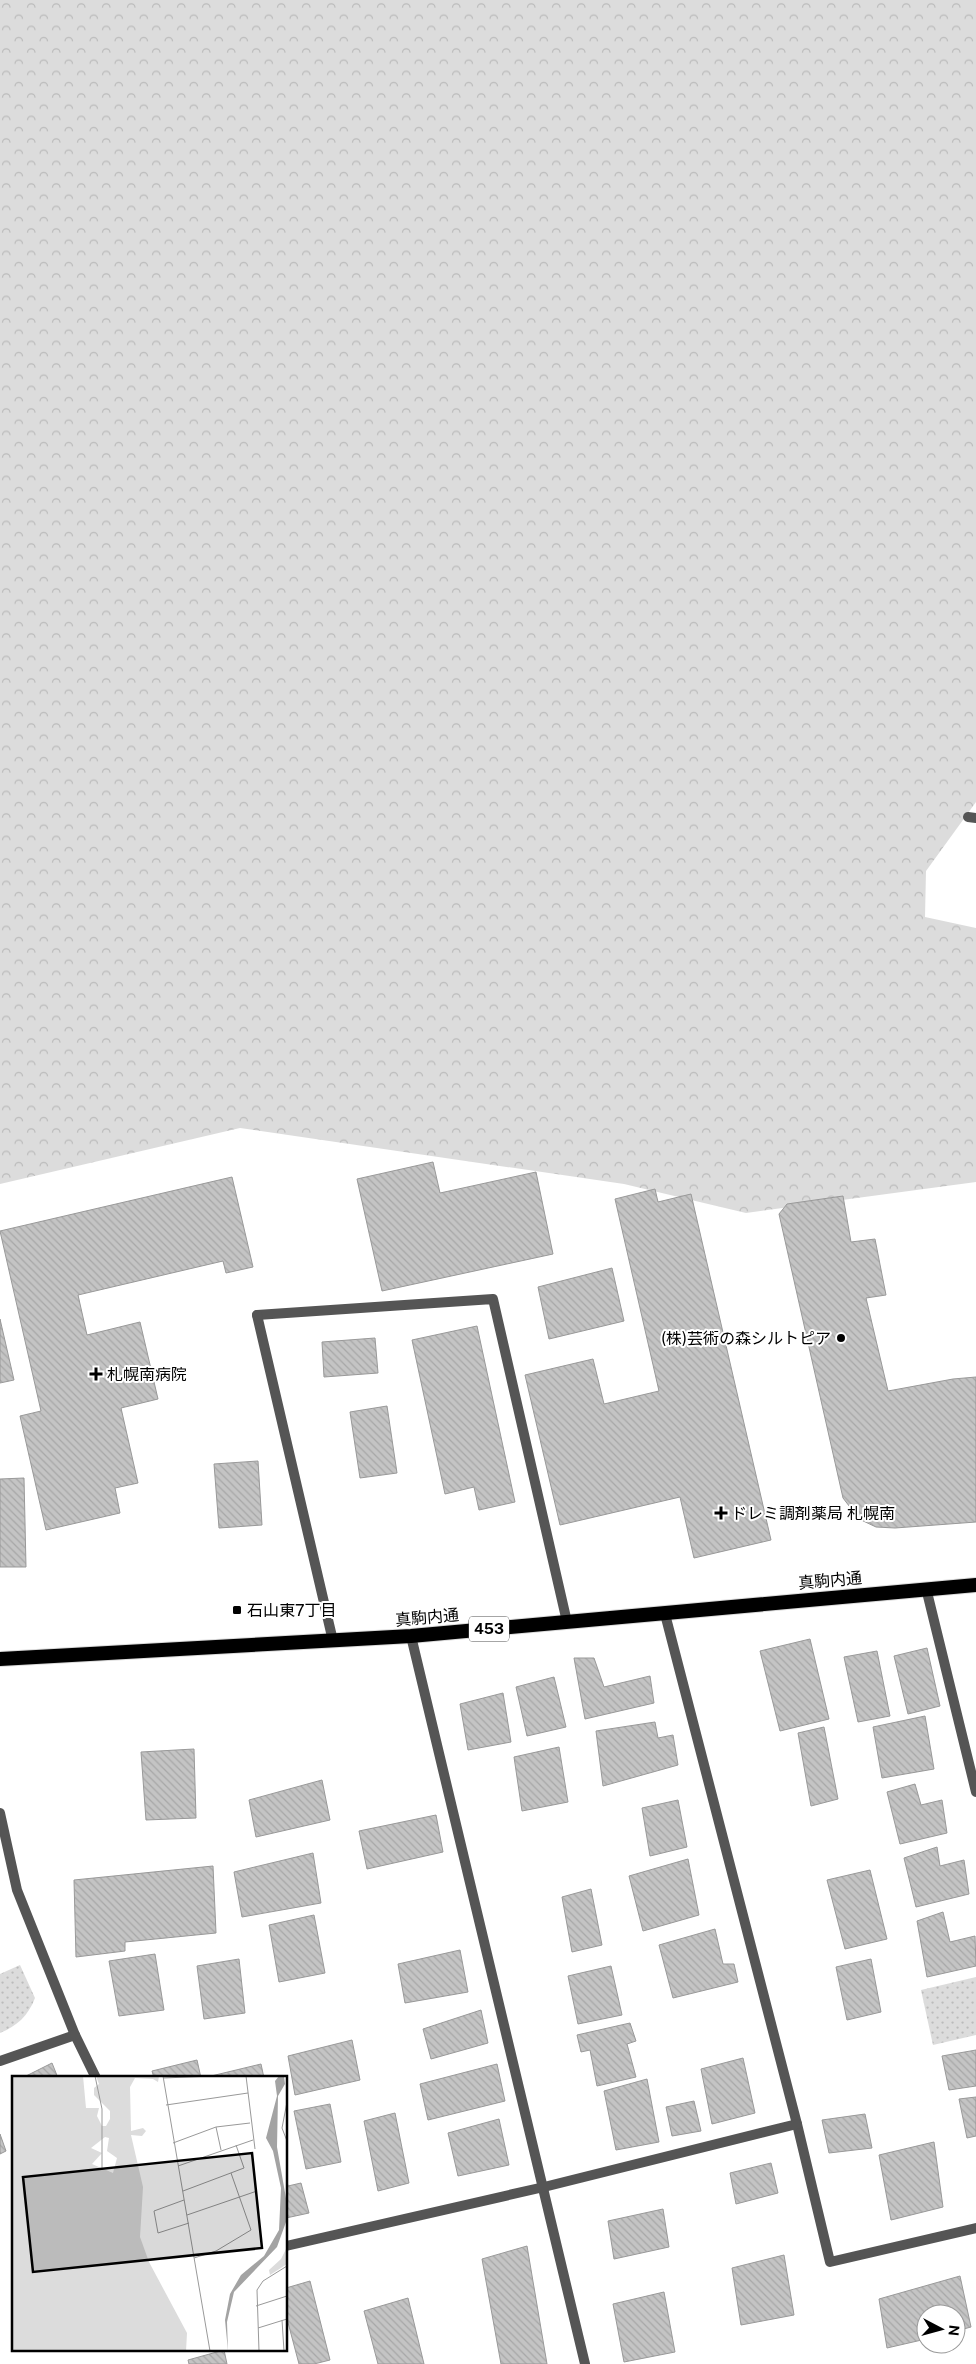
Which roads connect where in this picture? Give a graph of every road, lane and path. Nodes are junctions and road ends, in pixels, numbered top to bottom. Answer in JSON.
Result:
{"nodes":[{"id":1,"x":976,"y":1585,"type":"edge"},
{"id":2,"x":926,"y":1588,"type":"junction"},
{"id":3,"x":664,"y":1614,"type":"junction"},
{"id":4,"x":567,"y":1622,"type":"junction"},
{"id":5,"x":411,"y":1636,"type":"junction"},
{"id":6,"x":333,"y":1641,"type":"junction"},
{"id":7,"x":0,"y":1659,"type":"edge"},
{"id":8,"x":976,"y":1792,"type":"edge"},
{"id":9,"x":0,"y":1813,"type":"edge"},
{"id":10,"x":75,"y":2035,"type":"junction"},
{"id":11,"x":0,"y":2061,"type":"edge"},
{"id":12,"x":95,"y":2076,"type":"edge"},
{"id":13,"x":797,"y":2124,"type":"junction"},
{"id":14,"x":544,"y":2186,"type":"junction"},
{"id":15,"x":976,"y":2228,"type":"edge"},
{"id":16,"x":288,"y":2246,"type":"edge"},
{"id":17,"x":585,"y":2364,"type":"edge"}],
"edges":[{"from":1,"to":2,"type":"highway","name":"真駒内通","number":"453"},
{"from":2,"to":3,"type":"highway","name":"真駒内通","number":"453"},
{"from":2,"to":8,"type":"street"},
{"from":3,"to":4,"type":"highway","name":"真駒内通","number":"453"},
{"from":3,"to":13,"type":"street"},
{"from":4,"to":5,"type":"highway","name":"真駒内通","number":"453"},
{"from":4,"to":6,"type":"street"},
{"from":5,"to":6,"type":"highway","name":"真駒内通","number":"453"},
{"from":5,"to":14,"type":"street"},
{"from":6,"to":7,"type":"highway","name":"真駒内通","number":"453"},
{"from":9,"to":10,"type":"street"},
{"from":10,"to":11,"type":"street"},
{"from":10,"to":12,"type":"street"},
{"from":13,"to":14,"type":"street"},
{"from":13,"to":15,"type":"street"},
{"from":14,"to":16,"type":"street"},
{"from":14,"to":17,"type":"street"}]}
